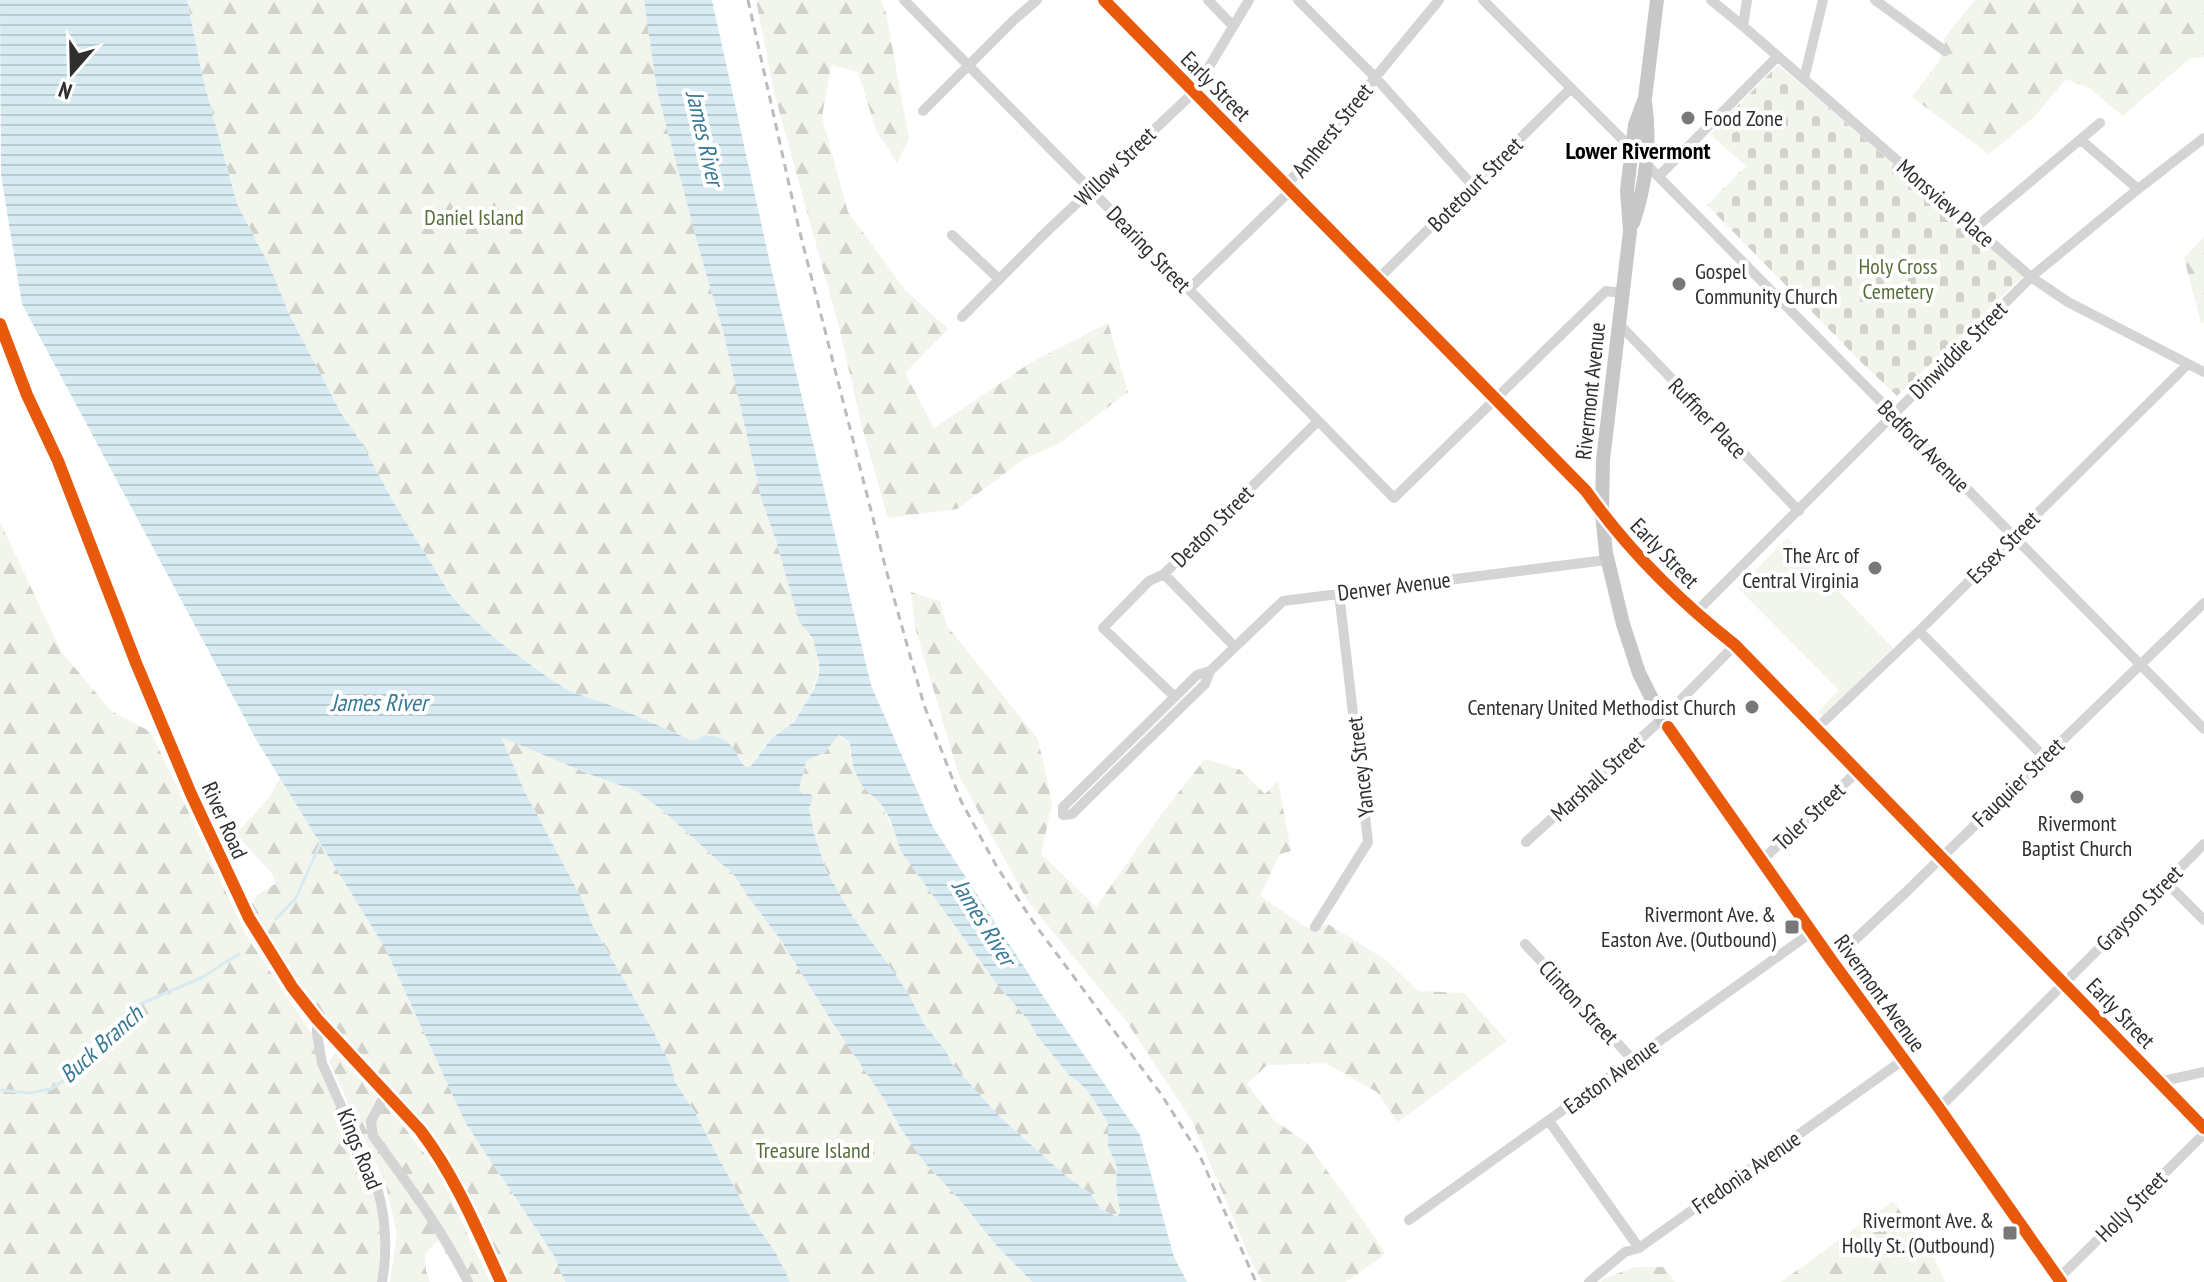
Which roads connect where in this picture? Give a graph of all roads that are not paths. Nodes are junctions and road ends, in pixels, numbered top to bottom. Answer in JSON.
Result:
{"nodes":[{"id":1,"x":904,"y":0,"type":"edge"},
{"id":2,"x":1037,"y":0,"type":"edge"},
{"id":3,"x":1104,"y":0,"type":"edge"},
{"id":4,"x":1208,"y":0,"type":"edge"},
{"id":5,"x":1249,"y":0,"type":"edge"},
{"id":6,"x":1298,"y":0,"type":"edge"},
{"id":7,"x":1439,"y":0,"type":"edge"},
{"id":8,"x":1483,"y":0,"type":"edge"},
{"id":9,"x":1657,"y":0,"type":"edge"},
{"id":10,"x":1711,"y":0,"type":"edge"},
{"id":11,"x":1747,"y":0,"type":"edge"},
{"id":12,"x":1823,"y":0,"type":"edge"},
{"id":13,"x":1875,"y":0,"type":"edge"},
{"id":14,"x":1233,"y":26,"type":"junction"},
{"id":15,"x":1743,"y":26,"type":"junction"},
{"id":16,"x":1945,"y":51,"type":"dead end"},
{"id":17,"x":1778,"y":56,"type":"junction"},
{"id":18,"x":969,"y":65,"type":"junction"},
{"id":19,"x":1375,"y":77,"type":"junction"},
{"id":20,"x":1804,"y":79,"type":"junction"},
{"id":21,"x":1571,"y":88,"type":"junction"},
{"id":22,"x":1194,"y":92,"type":"junction"},
{"id":23,"x":1645,"y":98,"type":"junction"},
{"id":24,"x":923,"y":111,"type":"dead end"},
{"id":25,"x":2100,"y":123,"type":"dead end"},
{"id":26,"x":2204,"y":138,"type":"edge"},
{"id":27,"x":2081,"y":140,"type":"junction"},
{"id":28,"x":1632,"y":149,"type":"junction"},
{"id":29,"x":1645,"y":163,"type":"junction"},
{"id":30,"x":1659,"y":176,"type":"junction"},
{"id":31,"x":1473,"y":186,"type":"junction"},
{"id":32,"x":1288,"y":187,"type":"junction"},
{"id":33,"x":1091,"y":189,"type":"junction"},
{"id":34,"x":2138,"y":189,"type":"junction"},
{"id":35,"x":1632,"y":225,"type":"junction"},
{"id":36,"x":1975,"y":228,"type":"junction"},
{"id":37,"x":952,"y":235,"type":"dead end"},
{"id":38,"x":2031,"y":277,"type":"junction"},
{"id":39,"x":999,"y":279,"type":"junction"},
{"id":40,"x":1378,"y":279,"type":"junction"},
{"id":41,"x":1188,"y":290,"type":"junction"},
{"id":42,"x":1622,"y":293,"type":"junction"},
{"id":43,"x":962,"y":317,"type":"dead end"},
{"id":44,"x":0,"y":324,"type":"edge"},
{"id":45,"x":1619,"y":324,"type":"junction"},
{"id":46,"x":2188,"y":364,"type":"junction"},
{"id":47,"x":2204,"y":372,"type":"edge"},
{"id":48,"x":1495,"y":400,"type":"junction"},
{"id":49,"x":1893,"y":414,"type":"junction"},
{"id":50,"x":1318,"y":421,"type":"junction"},
{"id":51,"x":1799,"y":511,"type":"junction"},
{"id":52,"x":1602,"y":513,"type":"junction"},
{"id":53,"x":2014,"y":537,"type":"junction"},
{"id":54,"x":1606,"y":560,"type":"junction"},
{"id":55,"x":1164,"y":574,"type":"junction"},
{"id":56,"x":1339,"y":593,"type":"junction"},
{"id":57,"x":2204,"y":603,"type":"edge"},
{"id":58,"x":1695,"y":613,"type":"junction"},
{"id":59,"x":1919,"y":631,"type":"junction"},
{"id":60,"x":1735,"y":645,"type":"junction"},
{"id":61,"x":1234,"y":646,"type":"junction"},
{"id":62,"x":2140,"y":664,"type":"junction"},
{"id":63,"x":1210,"y":671,"type":"junction"},
{"id":64,"x":1175,"y":697,"type":"junction"},
{"id":65,"x":1662,"y":719,"type":"junction"},
{"id":66,"x":1817,"y":728,"type":"junction"},
{"id":67,"x":2204,"y":729,"type":"edge"},
{"id":68,"x":2044,"y":757,"type":"junction"},
{"id":69,"x":1858,"y":771,"type":"junction"},
{"id":70,"x":1526,"y":842,"type":"dead end"},
{"id":71,"x":2204,"y":844,"type":"edge"},
{"id":72,"x":1941,"y":856,"type":"junction"},
{"id":73,"x":1761,"y":861,"type":"junction"},
{"id":74,"x":2165,"y":881,"type":"junction"},
{"id":75,"x":2204,"y":920,"type":"edge"},
{"id":76,"x":1315,"y":927,"type":"dead end"},
{"id":77,"x":1812,"y":932,"type":"junction"},
{"id":78,"x":1525,"y":944,"type":"dead end"},
{"id":79,"x":1832,"y":961,"type":"junction"},
{"id":80,"x":2063,"y":983,"type":"junction"},
{"id":81,"x":317,"y":1019,"type":"junction"},
{"id":82,"x":1633,"y":1060,"type":"junction"},
{"id":83,"x":1903,"y":1060,"type":"junction"},
{"id":84,"x":2204,"y":1072,"type":"edge"},
{"id":85,"x":2159,"y":1082,"type":"junction"},
{"id":86,"x":386,"y":1093,"type":"junction"},
{"id":87,"x":1939,"y":1108,"type":"junction"},
{"id":88,"x":1549,"y":1121,"type":"junction"},
{"id":89,"x":2204,"y":1128,"type":"edge"},
{"id":90,"x":2204,"y":1134,"type":"edge"},
{"id":91,"x":1409,"y":1220,"type":"dead end"},
{"id":92,"x":1639,"y":1248,"type":"junction"},
{"id":93,"x":2060,"y":1280,"type":"edge"},
{"id":94,"x":382,"y":1282,"type":"edge"},
{"id":95,"x":468,"y":1282,"type":"edge"},
{"id":96,"x":501,"y":1282,"type":"edge"},
{"id":97,"x":1589,"y":1282,"type":"edge"}],
"edges":[{"from":1,"to":18,"type":"street","name":"Dearing Street"},
{"from":2,"to":18,"type":"street"},
{"from":3,"to":22,"type":"street","name":"Early Street"},
{"from":4,"to":14,"type":"street"},
{"from":5,"to":14,"type":"street","name":"Willow Street"},
{"from":6,"to":19,"type":"street"},
{"from":7,"to":19,"type":"street","name":"Amherst Street"},
{"from":8,"to":21,"type":"street"},
{"from":9,"to":23,"type":"main road","name":"Rivermont Avenue"},
{"from":10,"to":15,"type":"street","name":"Monsview Place"},
{"from":11,"to":15,"type":"street"},
{"from":12,"to":20,"type":"street"},
{"from":13,"to":16,"type":"street"},
{"from":14,"to":22,"type":"street","name":"Willow Street"},
{"from":15,"to":17,"type":"street","name":"Monsview Place"},
{"from":17,"to":20,"type":"street","name":"Monsview Place"},
{"from":17,"to":30,"type":"street"},
{"from":18,"to":24,"type":"street"},
{"from":18,"to":33,"type":"street","name":"Dearing Street"},
{"from":19,"to":31,"type":"street"},
{"from":19,"to":32,"type":"street","name":"Amherst Street"},
{"from":20,"to":36,"type":"street","name":"Monsview Place"},
{"from":21,"to":28,"type":"street"},
{"from":21,"to":31,"type":"street","name":"Botetourt Street"},
{"from":22,"to":32,"type":"street","name":"Early Street"},
{"from":22,"to":33,"type":"street","name":"Willow Street"},
{"from":23,"to":28,"type":"main road","name":"Rivermont Avenue"},
{"from":23,"to":29,"type":"main road","name":"Rivermont Avenue"},
{"from":25,"to":27,"type":"street"},
{"from":26,"to":34,"type":"street","name":"Dinwiddie Street"},
{"from":27,"to":34,"type":"street"},
{"from":27,"to":36,"type":"street"},
{"from":28,"to":35,"type":"main road","name":"Rivermont Avenue"},
{"from":29,"to":30,"type":"street","name":"Bedford Avenue"},
{"from":29,"to":35,"type":"main road","name":"Rivermont Avenue"},
{"from":30,"to":49,"type":"street","name":"Bedford Avenue"},
{"from":31,"to":40,"type":"street","name":"Botetourt Street"},
{"from":32,"to":40,"type":"street","name":"Early Street"},
{"from":32,"to":41,"type":"street","name":"Amherst Street"},
{"from":33,"to":39,"type":"street","name":"Willow Street"},
{"from":33,"to":41,"type":"street","name":"Dearing Street"},
{"from":34,"to":38,"type":"street","name":"Dinwiddie Street"},
{"from":35,"to":42,"type":"main road","name":"Rivermont Avenue"},
{"from":36,"to":38,"type":"street","name":"Monsview Place"},
{"from":37,"to":39,"type":"street"},
{"from":38,"to":46,"type":"street","name":"Monsview Place"},
{"from":38,"to":49,"type":"street","name":"Dinwiddie Street"},
{"from":39,"to":43,"type":"street","name":"Willow Street"},
{"from":40,"to":48,"type":"street","name":"Early Street"},
{"from":41,"to":50,"type":"street","name":"Dearing Street"},
{"from":42,"to":45,"type":"main road","name":"Rivermont Avenue"},
{"from":42,"to":48,"type":"street"},
{"from":44,"to":81,"type":"street","name":"River Road"},
{"from":45,"to":51,"type":"street","name":"Ruffner Place"},
{"from":45,"to":52,"type":"main road","name":"Rivermont Avenue"},
{"from":46,"to":47,"type":"street","name":"Monsview Place"},
{"from":46,"to":53,"type":"street","name":"Essex Street"},
{"from":48,"to":50,"type":"street","name":"Dearing Street"},
{"from":48,"to":52,"type":"street","name":"Early Street"},
{"from":49,"to":51,"type":"street","name":"Dinwiddie Street"},
{"from":49,"to":53,"type":"street","name":"Bedford Avenue"},
{"from":50,"to":55,"type":"street","name":"Deaton Street"},
{"from":51,"to":58,"type":"street","name":"Dinwiddie Street"},
{"from":52,"to":54,"type":"main road","name":"Rivermont Avenue"},
{"from":52,"to":58,"type":"street","name":"Early Street"},
{"from":53,"to":59,"type":"street","name":"Essex Street"},
{"from":53,"to":62,"type":"street","name":"Bedford Avenue"},
{"from":54,"to":56,"type":"street","name":"Denver Avenue"},
{"from":54,"to":65,"type":"main road","name":"Rivermont Avenue"},
{"from":55,"to":61,"type":"street"},
{"from":55,"to":64,"type":"street","name":"Deaton Street"},
{"from":56,"to":61,"type":"street","name":"Denver Avenue"},
{"from":56,"to":76,"type":"street","name":"Yancey Street"},
{"from":57,"to":62,"type":"street","name":"Fauquier Street"},
{"from":58,"to":60,"type":"street","name":"Early Street"},
{"from":59,"to":66,"type":"street","name":"Essex Street"},
{"from":59,"to":68,"type":"street"},
{"from":60,"to":65,"type":"street","name":"Marshall Street"},
{"from":60,"to":66,"type":"street","name":"Early Street"},
{"from":61,"to":63,"type":"street","name":"Denver Avenue"},
{"from":62,"to":67,"type":"street","name":"Bedford Avenue"},
{"from":62,"to":68,"type":"street","name":"Fauquier Street"},
{"from":63,"to":64,"type":"street","name":"Denver Avenue"},
{"from":63,"to":64,"type":"street","name":"Denver Avenue"},
{"from":65,"to":70,"type":"street","name":"Marshall Street"},
{"from":65,"to":73,"type":"main road","name":"Rivermont Avenue"},
{"from":66,"to":69,"type":"street","name":"Early Street"},
{"from":68,"to":72,"type":"street","name":"Fauquier Street"},
{"from":69,"to":72,"type":"street","name":"Early Street"},
{"from":69,"to":73,"type":"street","name":"Toler Street"},
{"from":71,"to":74,"type":"street","name":"Grayson Street"},
{"from":72,"to":79,"type":"street","name":"Fauquier Street"},
{"from":72,"to":80,"type":"street","name":"Early Street"},
{"from":73,"to":77,"type":"main road","name":"Rivermont Avenue"},
{"from":74,"to":75,"type":"street"},
{"from":74,"to":80,"type":"street","name":"Grayson Street"},
{"from":77,"to":79,"type":"main road","name":"Rivermont Avenue"},
{"from":77,"to":82,"type":"street","name":"Easton Avenue"},
{"from":78,"to":82,"type":"street","name":"Clinton Street"},
{"from":79,"to":83,"type":"main road","name":"Rivermont Avenue"},
{"from":80,"to":85,"type":"street","name":"Early Street"},
{"from":80,"to":87,"type":"street","name":"Grayson Street"},
{"from":81,"to":86,"type":"street","name":"River Road"},
{"from":81,"to":94,"type":"street","name":"Kings Road"},
{"from":82,"to":88,"type":"street","name":"Easton Avenue"},
{"from":83,"to":87,"type":"main road","name":"Rivermont Avenue"},
{"from":83,"to":92,"type":"street","name":"Fredonia Avenue"},
{"from":84,"to":85,"type":"street"},
{"from":85,"to":89,"type":"street","name":"Early Street"},
{"from":86,"to":95,"type":"street"},
{"from":86,"to":96,"type":"street","name":"River Road"},
{"from":87,"to":93,"type":"main road","name":"Rivermont Avenue"},
{"from":88,"to":91,"type":"street","name":"Easton Avenue"},
{"from":88,"to":92,"type":"street"},
{"from":90,"to":93,"type":"street","name":"Holly Street"},
{"from":92,"to":97,"type":"street","name":"Fredonia Avenue"}]}
